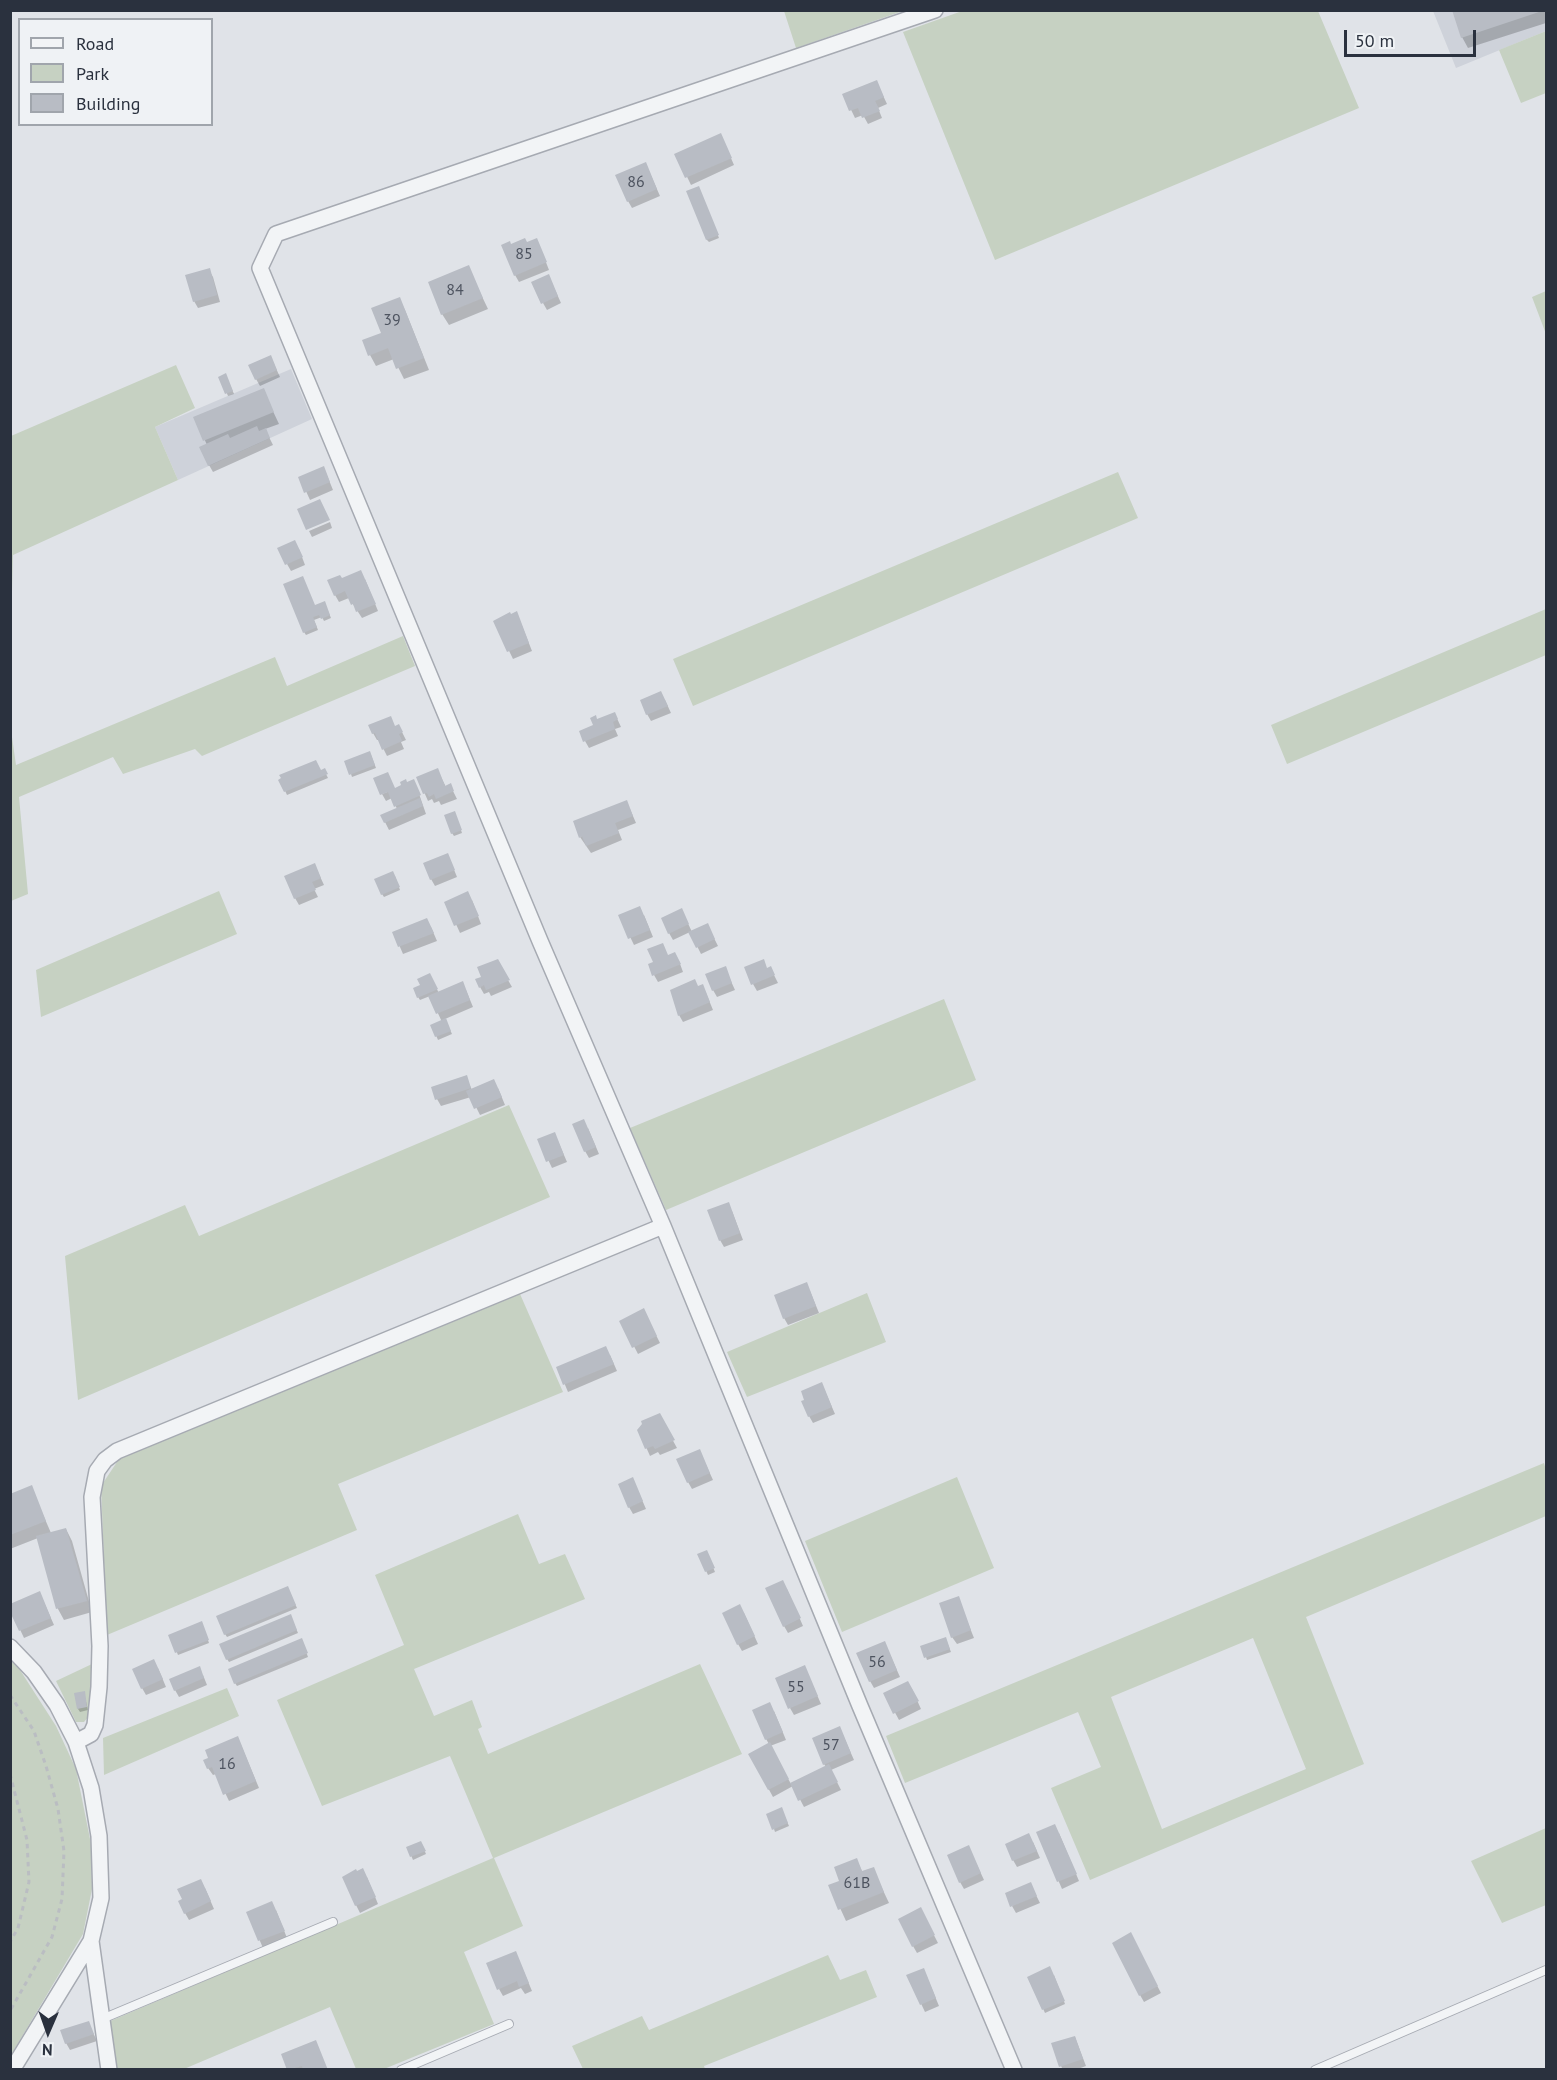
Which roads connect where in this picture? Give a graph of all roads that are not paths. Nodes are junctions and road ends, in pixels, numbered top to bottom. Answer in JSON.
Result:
{"nodes":[{"id":1,"x":935,"y":10,"type":"edge"},
{"id":2,"x":663,"y":1226,"type":"junction"},
{"id":3,"x":10,"y":1647,"type":"edge"},
{"id":4,"x":76,"y":1742,"type":"junction"},
{"id":5,"x":333,"y":1922,"type":"dead end"},
{"id":6,"x":91,"y":1941,"type":"junction"},
{"id":7,"x":1546,"y":1970,"type":"edge"},
{"id":8,"x":102,"y":2019,"type":"junction"},
{"id":9,"x":509,"y":2024,"type":"dead end"},
{"id":10,"x":12,"y":2070,"type":"edge"},
{"id":11,"x":109,"y":2070,"type":"edge"},
{"id":12,"x":401,"y":2070,"type":"edge"},
{"id":13,"x":1014,"y":2070,"type":"edge"},
{"id":14,"x":1315,"y":2070,"type":"edge"}],
"edges":[{"from":1,"to":2,"type":"street"},
{"from":2,"to":4,"type":"street"},
{"from":2,"to":13,"type":"street"},
{"from":3,"to":4,"type":"street"},
{"from":4,"to":6,"type":"street"},
{"from":5,"to":8,"type":"lane"},
{"from":6,"to":8,"type":"street"},
{"from":6,"to":10,"type":"street"},
{"from":7,"to":14,"type":"lane"},
{"from":8,"to":11,"type":"street"},
{"from":9,"to":12,"type":"lane"}]}
